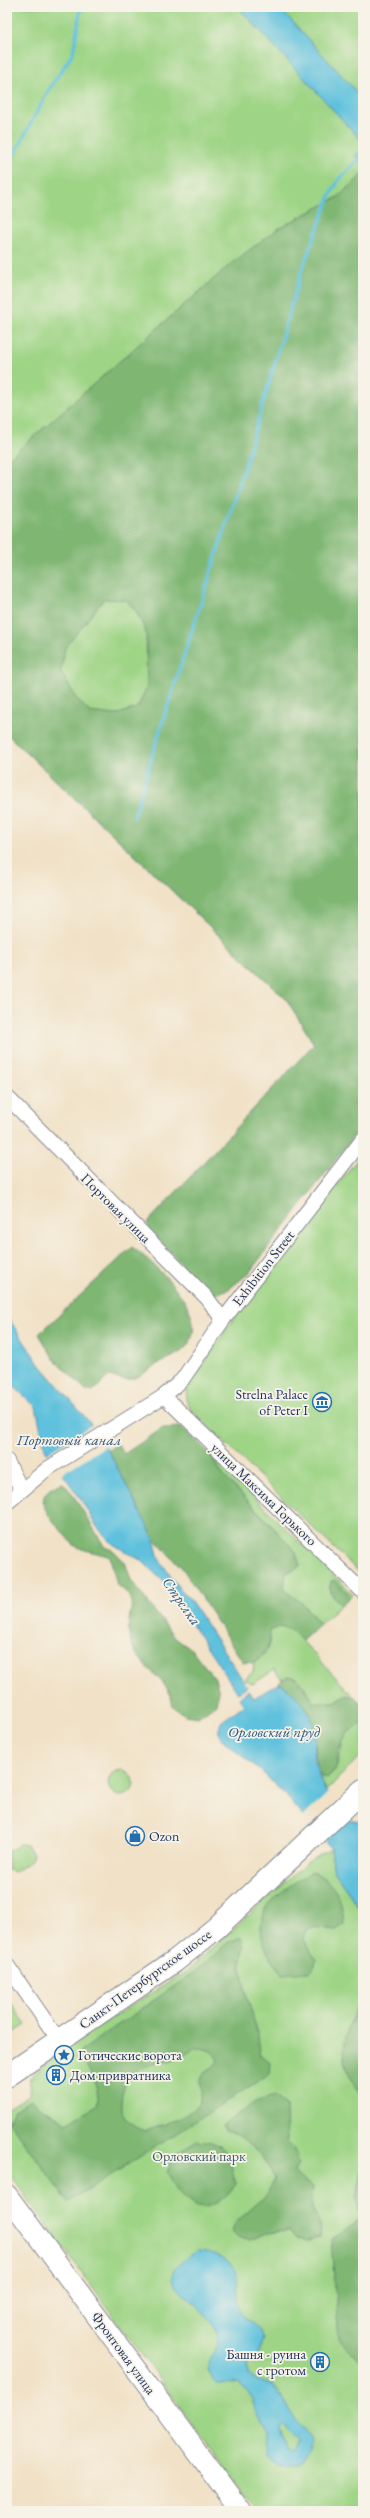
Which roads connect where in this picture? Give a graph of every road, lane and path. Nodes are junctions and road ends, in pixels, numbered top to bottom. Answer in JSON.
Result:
{"nodes":[{"id":1,"x":7,"y":1097,"type":"edge"},
{"id":2,"x":363,"y":1139,"type":"edge"},
{"id":3,"x":223,"y":1320,"type":"junction"},
{"id":4,"x":164,"y":1396,"type":"junction"},
{"id":5,"x":7,"y":1461,"type":"edge"},
{"id":6,"x":21,"y":1489,"type":"junction"},
{"id":7,"x":7,"y":1503,"type":"edge"},
{"id":8,"x":363,"y":1592,"type":"edge"},
{"id":9,"x":363,"y":1774,"type":"edge"},
{"id":10,"x":353,"y":1794,"type":"edge"},
{"id":11,"x":306,"y":1835,"type":"junction"},
{"id":12,"x":7,"y":1965,"type":"edge"},
{"id":13,"x":50,"y":2029,"type":"junction"},
{"id":14,"x":7,"y":2059,"type":"edge"},
{"id":15,"x":7,"y":2076,"type":"edge"},
{"id":16,"x":7,"y":2195,"type":"edge"},
{"id":17,"x":241,"y":2511,"type":"edge"}],
"edges":[{"from":1,"to":3,"type":"street","name":"Портовая улица"},
{"from":2,"to":3,"type":"street","name":"Exhibition Street"},
{"from":3,"to":4,"type":"street","name":"Exhibition Street"},
{"from":4,"to":6,"type":"street","name":"Exhibition Street"},
{"from":4,"to":8,"type":"street","name":"улица Максима Горького"},
{"from":5,"to":6,"type":"street"},
{"from":6,"to":7,"type":"street","name":"Exhibition Street"},
{"from":9,"to":10,"type":"main road","name":"Санкт-Петербургское шоссе"},
{"from":10,"to":11,"type":"main road","name":"Санкт-Петербургское шоссе"},
{"from":11,"to":13,"type":"main road","name":"Санкт-Петербургское шоссе"},
{"from":11,"to":15,"type":"main road","name":"Санкт-Петербургское шоссе"},
{"from":12,"to":13,"type":"street"},
{"from":13,"to":14,"type":"main road","name":"Санкт-Петербургское шоссе"},
{"from":16,"to":17,"type":"main road","name":"Фронтовая улица"}]}
